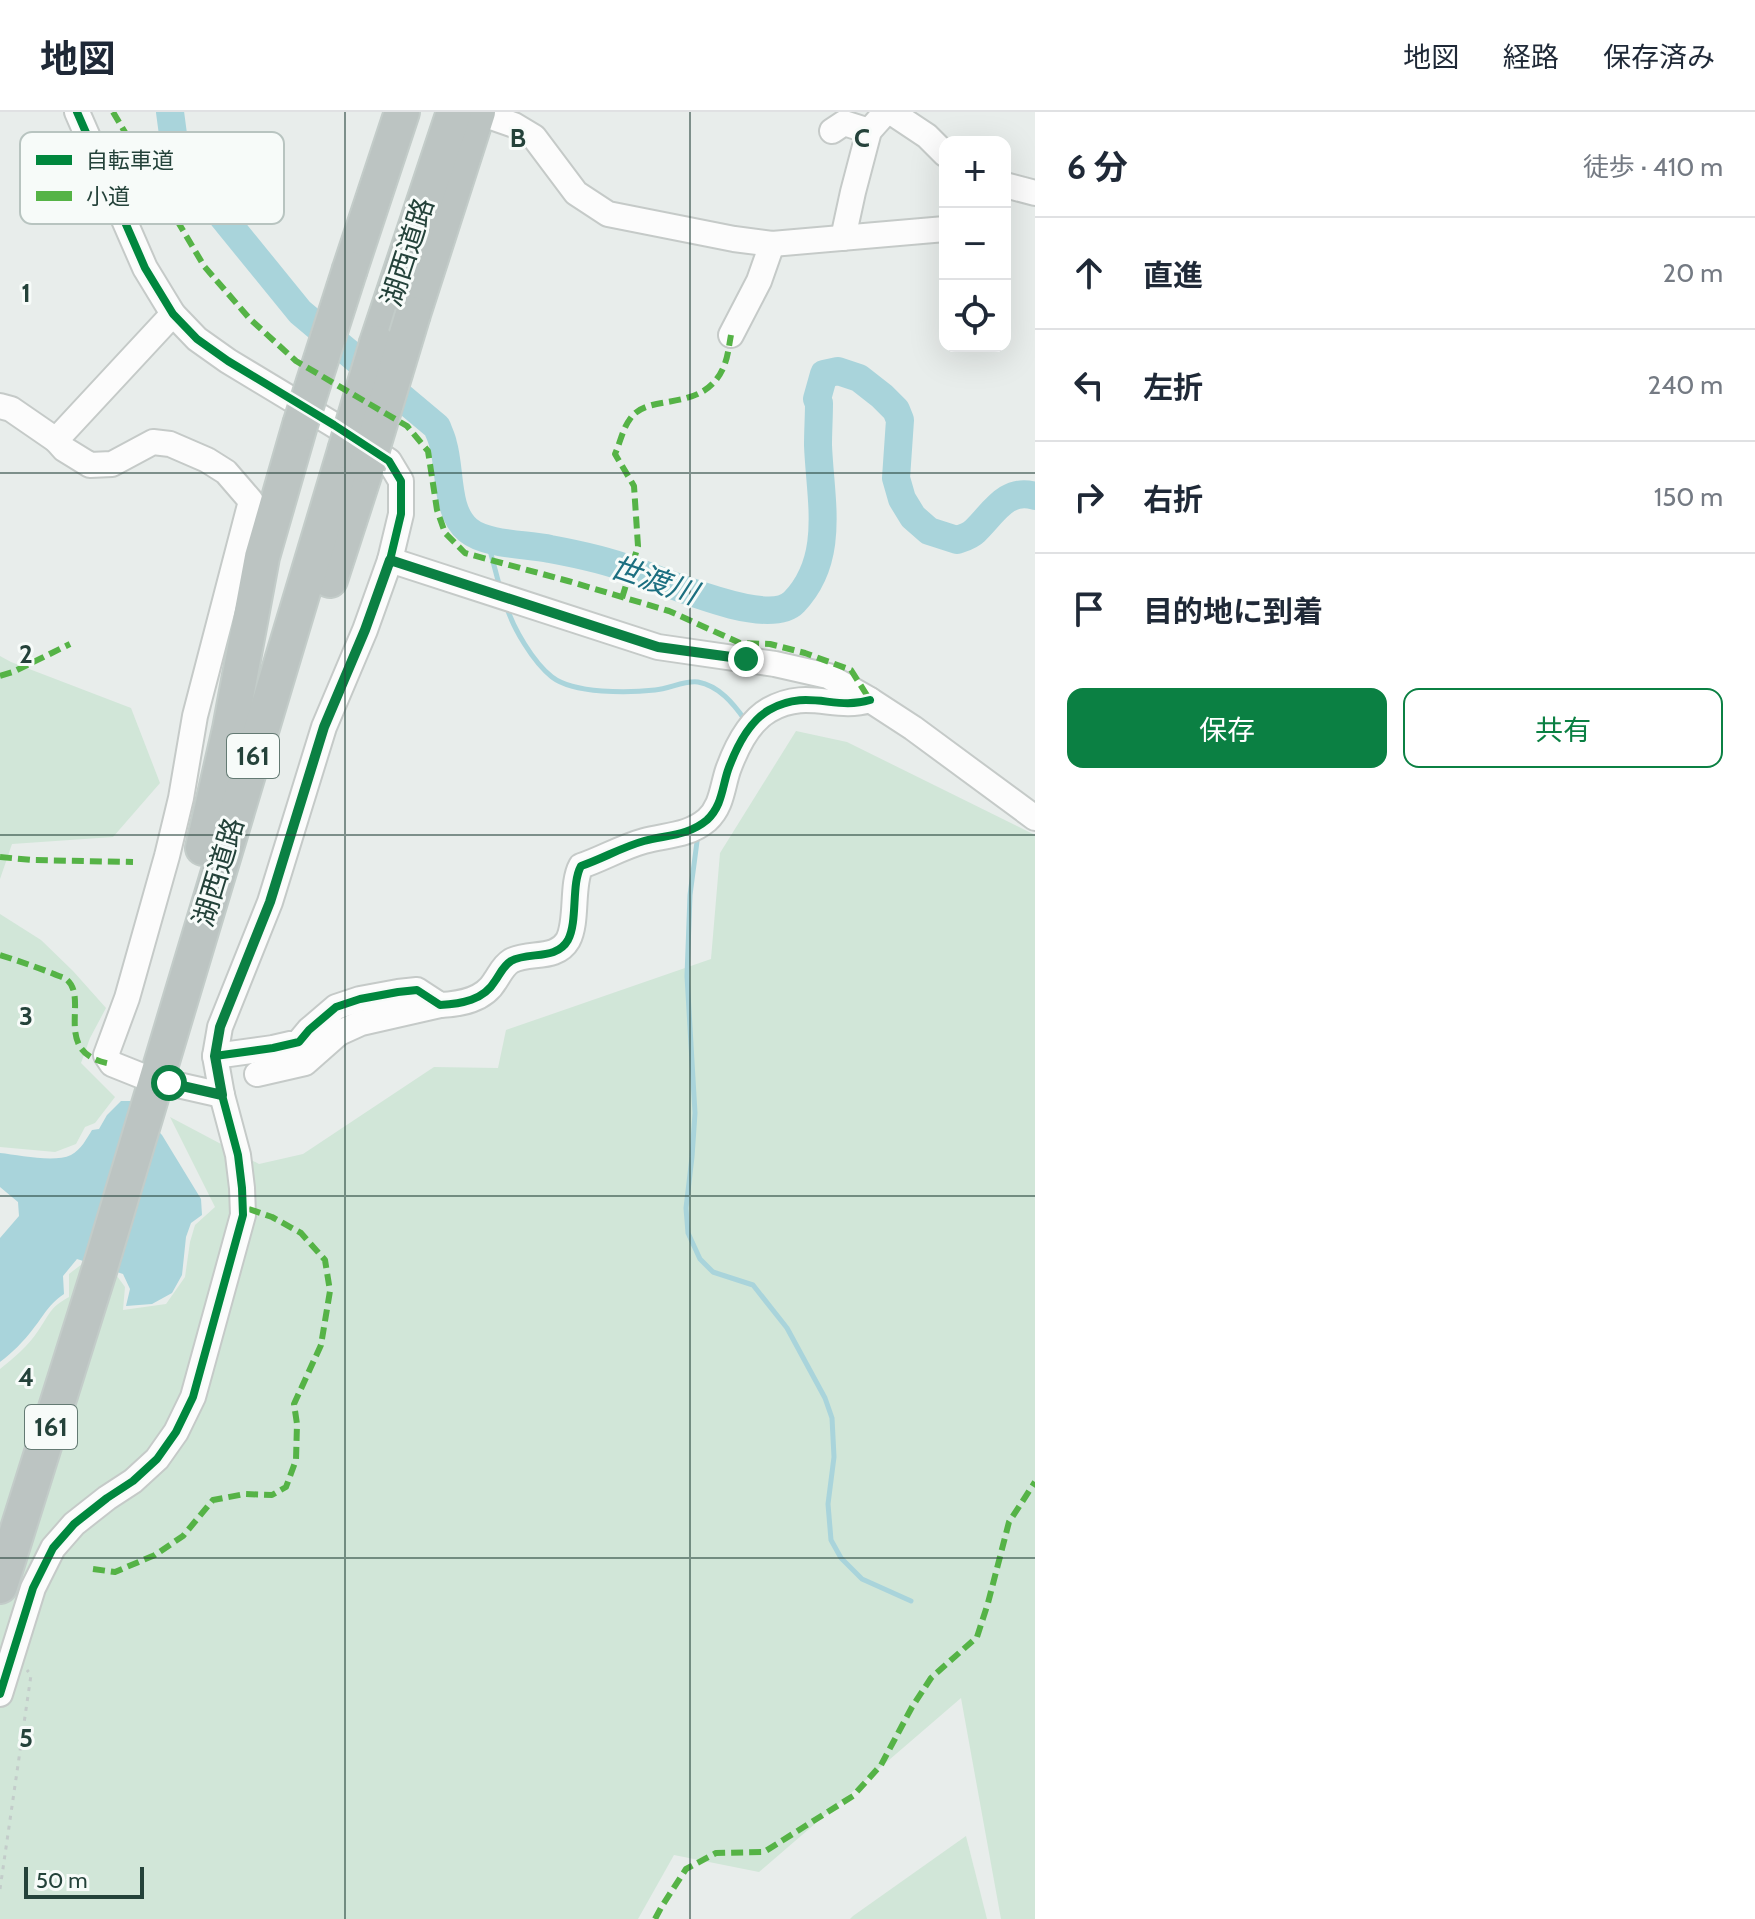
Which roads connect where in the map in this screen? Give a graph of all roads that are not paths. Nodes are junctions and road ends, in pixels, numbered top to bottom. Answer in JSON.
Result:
{"nodes":[{"id":1,"x":77,"y":112,"type":"edge"},
{"id":2,"x":402,"y":112,"type":"edge"},
{"id":3,"x":454,"y":112,"type":"edge"},
{"id":4,"x":889,"y":112,"type":"edge"},
{"id":5,"x":500,"y":116,"type":"edge"},
{"id":6,"x":832,"y":131,"type":"dead end"},
{"id":7,"x":869,"y":131,"type":"junction"},
{"id":8,"x":86,"y":132,"type":"edge"},
{"id":9,"x":939,"y":148,"type":"edge"},
{"id":10,"x":1011,"y":187,"type":"edge"},
{"id":11,"x":1035,"y":193,"type":"edge"},
{"id":12,"x":126,"y":224,"type":"edge"},
{"id":13,"x":939,"y":230,"type":"edge"},
{"id":14,"x":843,"y":238,"type":"junction"},
{"id":15,"x":772,"y":244,"type":"junction"},
{"id":16,"x":173,"y":314,"type":"junction"},
{"id":17,"x":731,"y":335,"type":"dead end"},
{"id":18,"x":0,"y":406,"type":"edge"},
{"id":19,"x":56,"y":440,"type":"junction"},
{"id":20,"x":356,"y":458,"type":"junction"},
{"id":21,"x":390,"y":560,"type":"junction"},
{"id":22,"x":870,"y":700,"type":"junction"},
{"id":23,"x":1035,"y":818,"type":"edge"},
{"id":24,"x":440,"y":1005,"type":"junction"},
{"id":25,"x":215,"y":1056,"type":"junction"},
{"id":26,"x":257,"y":1074,"type":"dead end"},
{"id":27,"x":156,"y":1076,"type":"junction"},
{"id":28,"x":222,"y":1095,"type":"junction"},
{"id":29,"x":0,"y":1586,"type":"edge"},
{"id":30,"x":0,"y":1694,"type":"edge"}],
"edges":[{"from":1,"to":8,"type":"street"},
{"from":2,"to":27,"type":"highway","bridge":true},
{"from":3,"to":20,"type":"highway","name":"湖西道路","bridge":true},
{"from":4,"to":7,"type":"street"},
{"from":4,"to":9,"type":"street"},
{"from":5,"to":15,"type":"street"},
{"from":5,"to":20,"type":"highway","bridge":true},
{"from":6,"to":7,"type":"street"},
{"from":7,"to":14,"type":"street"},
{"from":10,"to":11,"type":"street"},
{"from":12,"to":16,"type":"street"},
{"from":13,"to":14,"type":"street"},
{"from":14,"to":15,"type":"street"},
{"from":15,"to":17,"type":"street"},
{"from":16,"to":19,"type":"street"},
{"from":16,"to":21,"type":"street"},
{"from":18,"to":19,"type":"street"},
{"from":19,"to":27,"type":"street"},
{"from":20,"to":27,"type":"highway","name":"湖西道路","number":"161"},
{"from":21,"to":22,"type":"street"},
{"from":21,"to":25,"type":"street"},
{"from":22,"to":23,"type":"street"},
{"from":22,"to":24,"type":"street"},
{"from":24,"to":25,"type":"street"},
{"from":24,"to":26,"type":"street"},
{"from":25,"to":28,"type":"street"},
{"from":27,"to":28,"type":"street"},
{"from":27,"to":29,"type":"highway","name":"湖西道路","number":"161"},
{"from":28,"to":30,"type":"street"}]}
